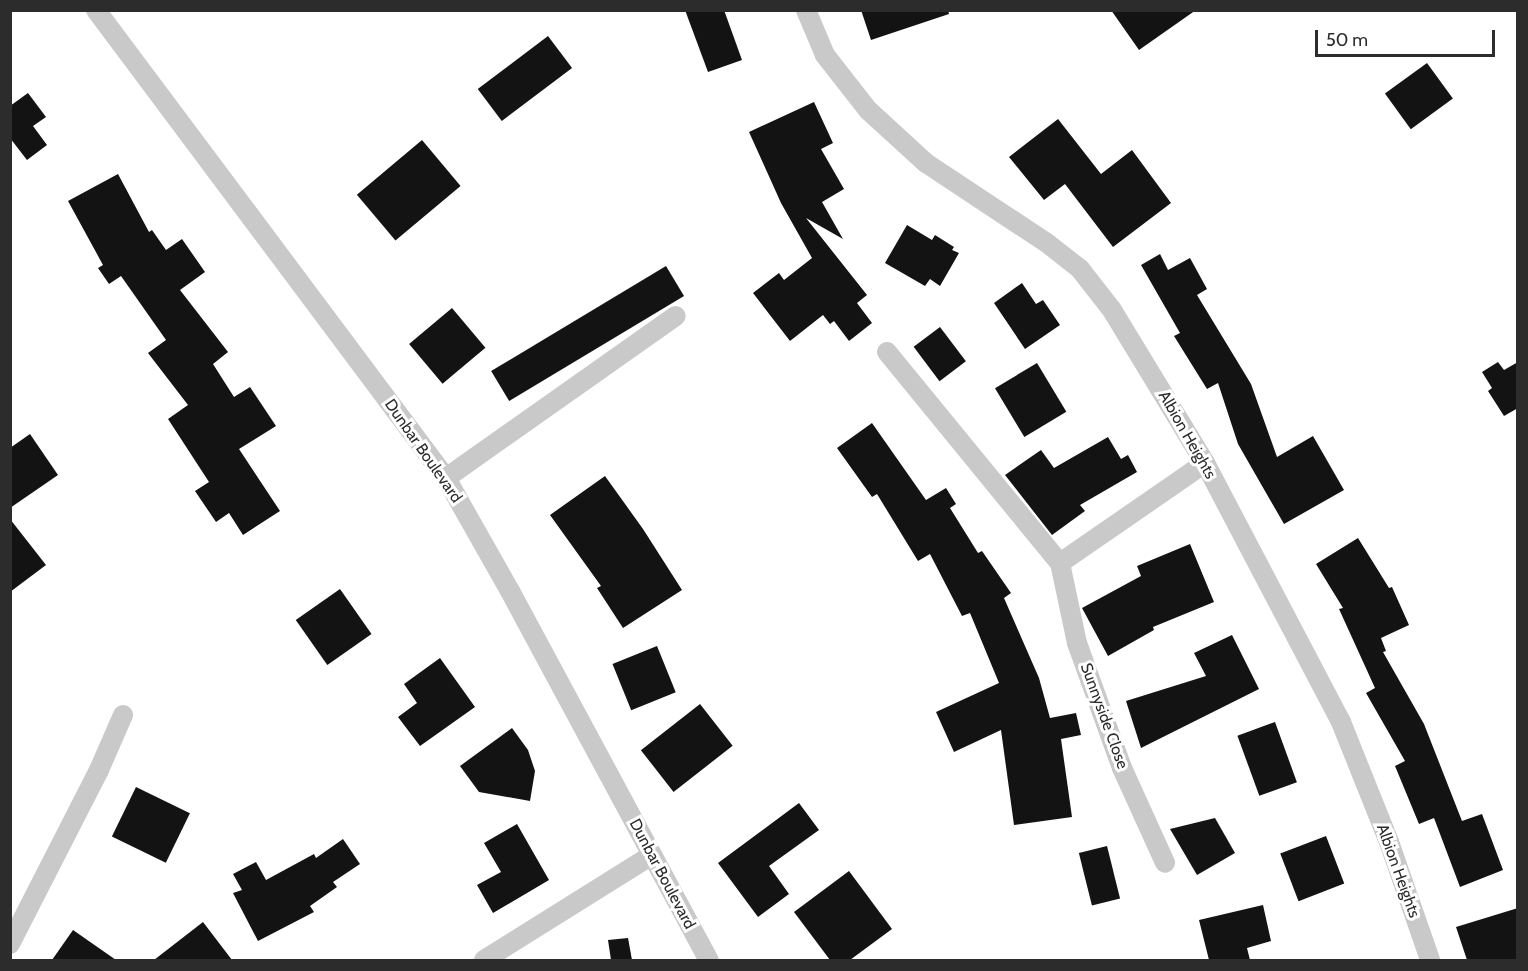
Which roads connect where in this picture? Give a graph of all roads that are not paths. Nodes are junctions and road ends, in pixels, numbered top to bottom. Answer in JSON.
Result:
{"nodes":[{"id":1,"x":96,"y":10,"type":"edge"},
{"id":2,"x":806,"y":10,"type":"edge"},
{"id":3,"x":676,"y":316,"type":"dead end"},
{"id":4,"x":886,"y":351,"type":"dead end"},
{"id":5,"x":1205,"y":464,"type":"junction"},
{"id":6,"x":446,"y":478,"type":"junction"},
{"id":7,"x":1060,"y":563,"type":"junction"},
{"id":8,"x":123,"y":715,"type":"dead end"},
{"id":9,"x":652,"y":855,"type":"junction"},
{"id":10,"x":1165,"y":863,"type":"dead end"},
{"id":11,"x":10,"y":944,"type":"edge"},
{"id":12,"x":484,"y":960,"type":"edge"},
{"id":13,"x":709,"y":960,"type":"edge"},
{"id":14,"x":1430,"y":960,"type":"edge"}],
"edges":[{"from":1,"to":6,"type":"street","name":"Dunbar Boulevard"},
{"from":2,"to":5,"type":"street","name":"Albion Heights"},
{"from":3,"to":6,"type":"street"},
{"from":4,"to":7,"type":"street","name":"Sunnyside Close"},
{"from":5,"to":7,"type":"street"},
{"from":5,"to":14,"type":"street","name":"Albion Heights"},
{"from":6,"to":9,"type":"street","name":"Dunbar Boulevard"},
{"from":7,"to":10,"type":"street","name":"Sunnyside Close"},
{"from":8,"to":11,"type":"street"},
{"from":9,"to":12,"type":"street"},
{"from":9,"to":13,"type":"street","name":"Dunbar Boulevard"}]}
